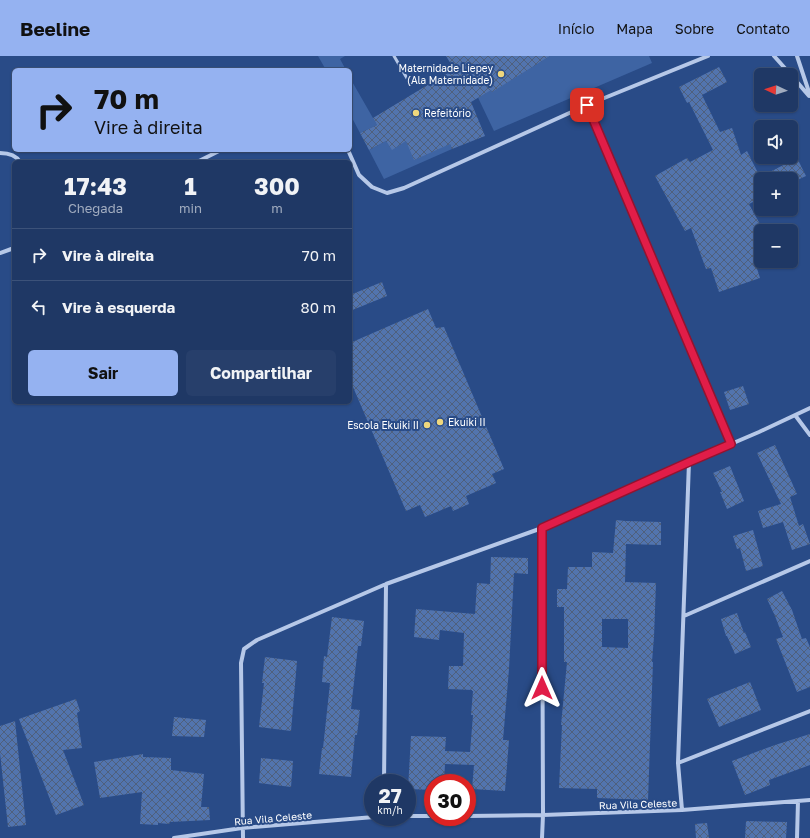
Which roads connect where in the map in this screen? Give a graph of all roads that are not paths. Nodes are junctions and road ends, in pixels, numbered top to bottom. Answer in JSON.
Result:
{"nodes":[{"id":1,"x":394,"y":56,"type":"edge"},
{"id":2,"x":708,"y":56,"type":"edge"},
{"id":3,"x":774,"y":56,"type":"edge"},
{"id":4,"x":797,"y":56,"type":"edge"},
{"id":5,"x":785,"y":68,"type":"edge"},
{"id":6,"x":408,"y":80,"type":"dead end"},
{"id":7,"x":798,"y":83,"type":"edge"},
{"id":8,"x":810,"y":96,"type":"edge"},
{"id":9,"x":587,"y":105,"type":"junction"},
{"id":10,"x":217,"y":152,"type":"edge"},
{"id":11,"x":349,"y":152,"type":"edge"},
{"id":12,"x":0,"y":153,"type":"edge"},
{"id":13,"x":19,"y":160,"type":"edge"},
{"id":14,"x":200,"y":160,"type":"edge"},
{"id":15,"x":12,"y":249,"type":"edge"},
{"id":16,"x":0,"y":253,"type":"edge"},
{"id":17,"x":810,"y":408,"type":"edge"},
{"id":18,"x":795,"y":415,"type":"junction"},
{"id":19,"x":810,"y":435,"type":"edge"},
{"id":20,"x":731,"y":444,"type":"junction"},
{"id":21,"x":689,"y":462,"type":"junction"},
{"id":22,"x":542,"y":528,"type":"junction"},
{"id":23,"x":810,"y":561,"type":"edge"},
{"id":24,"x":386,"y":584,"type":"junction"},
{"id":25,"x":684,"y":616,"type":"junction"},
{"id":26,"x":810,"y":711,"type":"edge"},
{"id":27,"x":678,"y":763,"type":"junction"},
{"id":28,"x":384,"y":774,"type":"edge"},
{"id":29,"x":810,"y":800,"type":"edge"},
{"id":30,"x":798,"y":801,"type":"junction"},
{"id":31,"x":682,"y":810,"type":"junction"},
{"id":32,"x":543,"y":815,"type":"junction"},
{"id":33,"x":476,"y":816,"type":"edge"},
{"id":34,"x":364,"y":818,"type":"edge"},
{"id":35,"x":242,"y":828,"type":"junction"},
{"id":36,"x":174,"y":838,"type":"edge"},
{"id":37,"x":243,"y":838,"type":"edge"},
{"id":38,"x":542,"y":838,"type":"edge"},
{"id":39,"x":797,"y":838,"type":"edge"}],
"edges":[{"from":1,"to":6,"type":"lane"},
{"from":2,"to":9,"type":"street"},
{"from":3,"to":5,"type":"street"},
{"from":4,"to":8,"type":"street"},
{"from":7,"to":8,"type":"street"},
{"from":9,"to":11,"type":"street"},
{"from":9,"to":20,"type":"street"},
{"from":10,"to":14,"type":"street"},
{"from":12,"to":13,"type":"street"},
{"from":15,"to":16,"type":"street"},
{"from":17,"to":18,"type":"street"},
{"from":18,"to":19,"type":"street"},
{"from":18,"to":20,"type":"street"},
{"from":20,"to":21,"type":"street"},
{"from":21,"to":22,"type":"street"},
{"from":21,"to":25,"type":"street"},
{"from":22,"to":24,"type":"street"},
{"from":22,"to":32,"type":"street"},
{"from":23,"to":25,"type":"street"},
{"from":24,"to":28,"type":"street"},
{"from":24,"to":35,"type":"street"},
{"from":25,"to":27,"type":"street"},
{"from":26,"to":27,"type":"street"},
{"from":27,"to":31,"type":"street"},
{"from":29,"to":30,"type":"street","name":"Rua Vila Celeste"},
{"from":30,"to":31,"type":"street","name":"Rua Vila Celeste"},
{"from":30,"to":39,"type":"street"},
{"from":31,"to":32,"type":"street","name":"Rua Vila Celeste"},
{"from":32,"to":33,"type":"street","name":"Rua Vila Celeste"},
{"from":32,"to":38,"type":"street"},
{"from":34,"to":35,"type":"street","name":"Rua Vila Celeste"},
{"from":35,"to":36,"type":"street","name":"Rua Vila Celeste"},
{"from":35,"to":37,"type":"street"}]}
